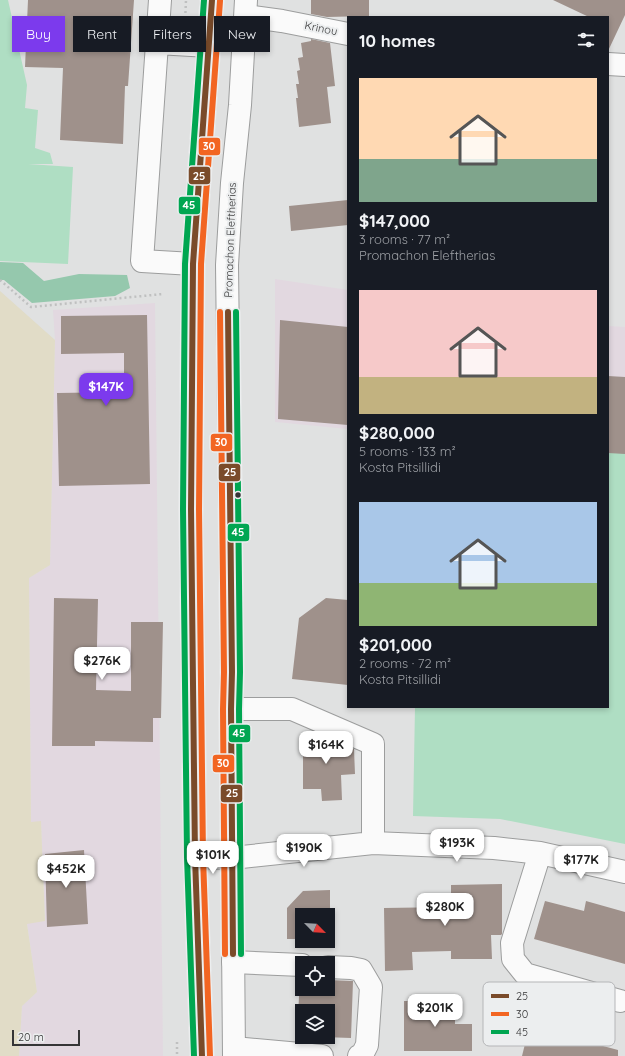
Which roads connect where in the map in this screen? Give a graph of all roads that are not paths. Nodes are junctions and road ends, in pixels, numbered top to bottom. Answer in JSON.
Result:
{"nodes":[{"id":1,"x":160,"y":0,"type":"edge"},
{"id":2,"x":212,"y":0,"type":"edge"},
{"id":3,"x":246,"y":8,"type":"edge"},
{"id":4,"x":159,"y":16,"type":"edge"},
{"id":5,"x":347,"y":34,"type":"edge"},
{"id":6,"x":206,"y":46,"type":"edge"},
{"id":7,"x":209,"y":46,"type":"junction"},
{"id":8,"x":155,"y":52,"type":"edge"},
{"id":9,"x":609,"y":64,"type":"edge"},
{"id":10,"x":625,"y":65,"type":"edge"},
{"id":11,"x":193,"y":264,"type":"junction"},
{"id":12,"x":231,"y":709,"type":"junction"},
{"id":13,"x":373,"y":843,"type":"junction"},
{"id":14,"x":540,"y":853,"type":"junction"},
{"id":15,"x":195,"y":857,"type":"junction"},
{"id":16,"x":232,"y":858,"type":"junction"},
{"id":17,"x":625,"y":872,"type":"edge"},
{"id":18,"x":233,"y":962,"type":"junction"},
{"id":19,"x":295,"y":965,"type":"edge"},
{"id":20,"x":335,"y":967,"type":"edge"},
{"id":21,"x":553,"y":982,"type":"edge"},
{"id":22,"x":615,"y":1000,"type":"edge"},
{"id":23,"x":620,"y":1001,"type":"dead end"},
{"id":24,"x":234,"y":1052,"type":"edge"},
{"id":25,"x":202,"y":1056,"type":"edge"},
{"id":26,"x":322,"y":1056,"type":"edge"},
{"id":27,"x":359,"y":1056,"type":"edge"}],
"edges":[{"from":1,"to":4,"type":"main road"},
{"from":2,"to":7,"type":"main road"},
{"from":3,"to":5,"type":"main road","name":"Krinou"},
{"from":3,"to":12,"type":"main road","name":"Promachon Eleftherias"},
{"from":6,"to":7,"type":"main road"},
{"from":7,"to":11,"type":"main road"},
{"from":8,"to":11,"type":"main road"},
{"from":9,"to":10,"type":"main road"},
{"from":11,"to":15,"type":"main road"},
{"from":12,"to":13,"type":"main road"},
{"from":12,"to":16,"type":"main road","name":"Promachon Eleftherias"},
{"from":13,"to":14,"type":"main road"},
{"from":13,"to":16,"type":"main road"},
{"from":14,"to":17,"type":"main road"},
{"from":14,"to":21,"type":"main road"},
{"from":15,"to":16,"type":"main road"},
{"from":15,"to":25,"type":"main road"},
{"from":16,"to":18,"type":"main road","name":"Promachon Eleftherias"},
{"from":18,"to":19,"type":"main road"},
{"from":18,"to":24,"type":"main road","name":"Promachon Eleftherias"},
{"from":20,"to":27,"type":"main road"},
{"from":22,"to":23,"type":"main road"},
{"from":24,"to":26,"type":"main road"}]}
